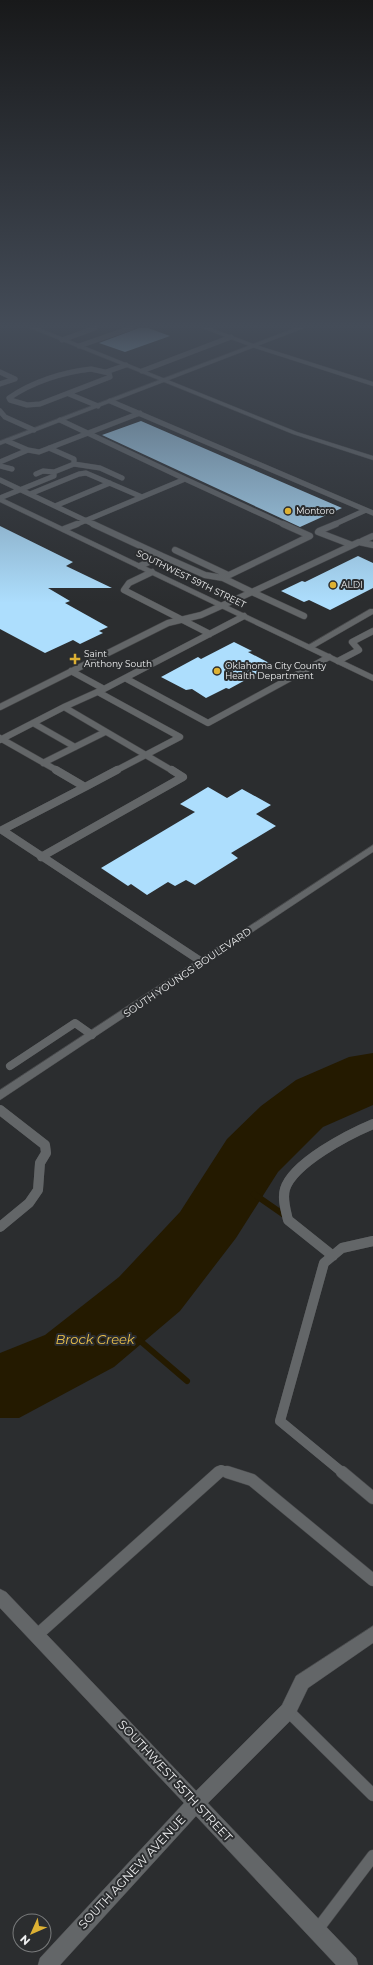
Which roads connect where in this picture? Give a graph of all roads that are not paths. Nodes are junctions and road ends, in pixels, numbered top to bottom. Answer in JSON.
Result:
{"nodes":[{"id":1,"x":11,"y":420,"type":"edge"},
{"id":2,"x":60,"y":420,"type":"joint"},
{"id":3,"x":122,"y":420,"type":"edge"},
{"id":4,"x":156,"y":420,"type":"edge"},
{"id":5,"x":262,"y":420,"type":"edge"},
{"id":6,"x":34,"y":430,"type":"junction"},
{"id":7,"x":85,"y":434,"type":"junction"},
{"id":8,"x":3,"y":442,"type":"edge"},
{"id":9,"x":49,"y":448,"type":"junction"},
{"id":10,"x":28,"y":450,"type":"junction"},
{"id":11,"x":39,"y":452,"type":"junction"},
{"id":12,"x":36,"y":458,"type":"dead end"},
{"id":13,"x":373,"y":458,"type":"edge"},
{"id":14,"x":0,"y":462,"type":"edge"},
{"id":15,"x":74,"y":464,"type":"junction"},
{"id":16,"x":0,"y":466,"type":"edge"},
{"id":17,"x":13,"y":467,"type":"dead end"},
{"id":18,"x":54,"y":472,"type":"junction"},
{"id":19,"x":36,"y":474,"type":"dead end"},
{"id":20,"x":10,"y":476,"type":"dead end"},
{"id":21,"x":122,"y":478,"type":"dead end"},
{"id":22,"x":185,"y":479,"type":"junction"},
{"id":23,"x":0,"y":480,"type":"edge"},
{"id":24,"x":19,"y":481,"type":"dead end"},
{"id":25,"x":110,"y":483,"type":"junction"},
{"id":26,"x":10,"y":485,"type":"junction"},
{"id":27,"x":21,"y":490,"type":"junction"},
{"id":28,"x":30,"y":494,"type":"junction"},
{"id":29,"x":142,"y":497,"type":"junction"},
{"id":30,"x":0,"y":498,"type":"edge"},
{"id":31,"x":55,"y":506,"type":"junction"},
{"id":32,"x":366,"y":510,"type":"junction"},
{"id":33,"x":373,"y":513,"type":"edge"},
{"id":34,"x":88,"y":520,"type":"junction"},
{"id":35,"x":64,"y":529,"type":"junction"},
{"id":36,"x":319,"y":531,"type":"junction"},
{"id":37,"x":310,"y":536,"type":"junction"},
{"id":38,"x":373,"y":536,"type":"edge"},
{"id":39,"x":362,"y":541,"type":"junction"},
{"id":40,"x":352,"y":545,"type":"junction"},
{"id":41,"x":373,"y":545,"type":"edge"},
{"id":42,"x":175,"y":550,"type":"dead end"},
{"id":43,"x":162,"y":556,"type":"junction"},
{"id":44,"x":140,"y":566,"type":"junction"},
{"id":45,"x":152,"y":572,"type":"junction"},
{"id":46,"x":226,"y":576,"type":"junction"},
{"id":47,"x":252,"y":592,"type":"junction"},
{"id":48,"x":223,"y":606,"type":"junction"},
{"id":49,"x":372,"y":613,"type":"edge"},
{"id":50,"x":244,"y":616,"type":"junction"},
{"id":51,"x":304,"y":616,"type":"dead end"},
{"id":52,"x":184,"y":621,"type":"junction"},
{"id":53,"x":373,"y":631,"type":"edge"},
{"id":54,"x":210,"y":634,"type":"junction"},
{"id":55,"x":309,"y":647,"type":"junction"},
{"id":56,"x":329,"y":657,"type":"junction"},
{"id":57,"x":338,"y":661,"type":"junction"},
{"id":58,"x":71,"y":671,"type":"junction"},
{"id":59,"x":126,"y":678,"type":"junction"},
{"id":60,"x":373,"y":678,"type":"edge"},
{"id":61,"x":101,"y":691,"type":"junction"},
{"id":62,"x":0,"y":707,"type":"edge"},
{"id":63,"x":64,"y":707,"type":"junction"},
{"id":64,"x":33,"y":723,"type":"junction"},
{"id":65,"x":105,"y":732,"type":"junction"},
{"id":66,"x":0,"y":739,"type":"edge"},
{"id":67,"x":75,"y":747,"type":"junction"},
{"id":68,"x":145,"y":755,"type":"junction"},
{"id":69,"x":44,"y":763,"type":"junction"},
{"id":70,"x":85,"y":787,"type":"junction"},
{"id":71,"x":1,"y":829,"type":"edge"},
{"id":72,"x":373,"y":848,"type":"edge"},
{"id":73,"x":41,"y":857,"type":"junction"},
{"id":74,"x":202,"y":962,"type":"junction"},
{"id":75,"x":92,"y":1035,"type":"junction"},
{"id":76,"x":10,"y":1066,"type":"dead end"},
{"id":77,"x":0,"y":1096,"type":"edge"},
{"id":78,"x":0,"y":1110,"type":"edge"},
{"id":79,"x":373,"y":1124,"type":"edge"},
{"id":80,"x":0,"y":1227,"type":"edge"},
{"id":81,"x":373,"y":1241,"type":"edge"},
{"id":82,"x":333,"y":1256,"type":"junction"},
{"id":83,"x":373,"y":1498,"type":"edge"},
{"id":84,"x":373,"y":1580,"type":"edge"},
{"id":85,"x":0,"y":1597,"type":"edge"},
{"id":86,"x":373,"y":1634,"type":"edge"},
{"id":87,"x":36,"y":1636,"type":"junction"},
{"id":88,"x":288,"y":1712,"type":"junction"},
{"id":89,"x":373,"y":1795,"type":"edge"},
{"id":90,"x":196,"y":1803,"type":"junction"},
{"id":91,"x":373,"y":1856,"type":"edge"},
{"id":92,"x":316,"y":1931,"type":"junction"},
{"id":93,"x":47,"y":1965,"type":"edge"},
{"id":94,"x":348,"y":1965,"type":"edge"}],
"edges":[{"from":1,"to":6,"type":"lane"},
{"from":2,"to":6,"type":"street"},
{"from":2,"to":7,"type":"lane"},
{"from":3,"to":7,"type":"lane"},
{"from":4,"to":32,"type":"lane"},
{"from":5,"to":13,"type":"street"},
{"from":6,"to":8,"type":"street"},
{"from":7,"to":9,"type":"lane"},
{"from":7,"to":22,"type":"lane"},
{"from":8,"to":10,"type":"lane"},
{"from":9,"to":11,"type":"lane"},
{"from":9,"to":15,"type":"lane"},
{"from":10,"to":11,"type":"lane"},
{"from":10,"to":14,"type":"lane"},
{"from":11,"to":12,"type":"lane"},
{"from":15,"to":18,"type":"lane"},
{"from":15,"to":21,"type":"lane"},
{"from":16,"to":17,"type":"lane"},
{"from":18,"to":19,"type":"lane"},
{"from":18,"to":27,"type":"lane"},
{"from":20,"to":23,"type":"lane"},
{"from":22,"to":29,"type":"lane"},
{"from":22,"to":37,"type":"lane"},
{"from":23,"to":26,"type":"lane"},
{"from":24,"to":26,"type":"lane"},
{"from":25,"to":28,"type":"lane"},
{"from":25,"to":29,"type":"lane"},
{"from":25,"to":31,"type":"lane"},
{"from":26,"to":27,"type":"lane"},
{"from":27,"to":28,"type":"lane"},
{"from":27,"to":30,"type":"lane"},
{"from":28,"to":31,"type":"lane"},
{"from":29,"to":34,"type":"lane"},
{"from":30,"to":35,"type":"street","name":"SOUTHWEST 59TH STREET"},
{"from":31,"to":34,"type":"lane"},
{"from":32,"to":33,"type":"lane"},
{"from":32,"to":36,"type":"lane"},
{"from":34,"to":35,"type":"lane"},
{"from":34,"to":43,"type":"lane"},
{"from":35,"to":44,"type":"street","name":"SOUTHWEST 59TH STREET"},
{"from":36,"to":37,"type":"lane"},
{"from":36,"to":40,"type":"lane"},
{"from":37,"to":46,"type":"lane"},
{"from":38,"to":39,"type":"lane"},
{"from":39,"to":40,"type":"lane"},
{"from":39,"to":41,"type":"lane"},
{"from":40,"to":47,"type":"lane"},
{"from":42,"to":46,"type":"lane"},
{"from":43,"to":44,"type":"lane"},
{"from":43,"to":46,"type":"lane"},
{"from":44,"to":45,"type":"street","name":"SOUTHWEST 59TH STREET"},
{"from":45,"to":48,"type":"street","name":"SOUTHWEST 59TH STREET"},
{"from":45,"to":52,"type":"lane"},
{"from":46,"to":47,"type":"lane"},
{"from":47,"to":48,"type":"lane"},
{"from":47,"to":51,"type":"lane"},
{"from":48,"to":50,"type":"street","name":"SOUTHWEST 59TH STREET"},
{"from":48,"to":52,"type":"lane"},
{"from":49,"to":55,"type":"street"},
{"from":50,"to":54,"type":"lane"},
{"from":50,"to":55,"type":"street","name":"SOUTHWEST 59TH STREET"},
{"from":52,"to":54,"type":"lane"},
{"from":52,"to":58,"type":"lane"},
{"from":53,"to":57,"type":"lane"},
{"from":54,"to":59,"type":"lane"},
{"from":55,"to":56,"type":"street","name":"SOUTHWEST 59TH STREET"},
{"from":56,"to":57,"type":"street","name":"SOUTHWEST 59TH STREET"},
{"from":56,"to":59,"type":"lane"},
{"from":57,"to":60,"type":"street","name":"SOUTHWEST 59TH STREET"},
{"from":58,"to":61,"type":"lane"},
{"from":58,"to":62,"type":"lane"},
{"from":59,"to":61,"type":"lane"},
{"from":61,"to":63,"type":"lane"},
{"from":61,"to":68,"type":"lane"},
{"from":63,"to":64,"type":"lane"},
{"from":63,"to":65,"type":"lane"},
{"from":64,"to":66,"type":"lane"},
{"from":64,"to":67,"type":"lane"},
{"from":65,"to":67,"type":"lane"},
{"from":65,"to":68,"type":"lane"},
{"from":66,"to":69,"type":"lane"},
{"from":67,"to":69,"type":"lane"},
{"from":68,"to":70,"type":"lane"},
{"from":68,"to":73,"type":"lane"},
{"from":69,"to":70,"type":"lane"},
{"from":70,"to":71,"type":"lane"},
{"from":71,"to":73,"type":"lane"},
{"from":72,"to":74,"type":"street","name":"SOUTH YOUNGS BOULEVARD"},
{"from":73,"to":74,"type":"lane"},
{"from":74,"to":75,"type":"street","name":"SOUTH YOUNGS BOULEVARD"},
{"from":75,"to":76,"type":"lane"},
{"from":75,"to":77,"type":"street","name":"SOUTH YOUNGS BOULEVARD"},
{"from":78,"to":80,"type":"lane"},
{"from":79,"to":82,"type":"lane"},
{"from":81,"to":82,"type":"lane"},
{"from":82,"to":83,"type":"lane"},
{"from":84,"to":87,"type":"lane"},
{"from":85,"to":87,"type":"street","name":"SOUTHWEST 55TH STREET"},
{"from":86,"to":88,"type":"street","name":"SOUTH AGNEW AVENUE"},
{"from":87,"to":90,"type":"street","name":"SOUTHWEST 55TH STREET"},
{"from":88,"to":89,"type":"lane"},
{"from":88,"to":90,"type":"street","name":"SOUTH AGNEW AVENUE"},
{"from":90,"to":92,"type":"street","name":"SOUTHWEST 55TH STREET"},
{"from":90,"to":93,"type":"street","name":"SOUTH AGNEW AVENUE"},
{"from":91,"to":92,"type":"lane"},
{"from":92,"to":94,"type":"street","name":"SOUTHWEST 55TH STREET"}]}
